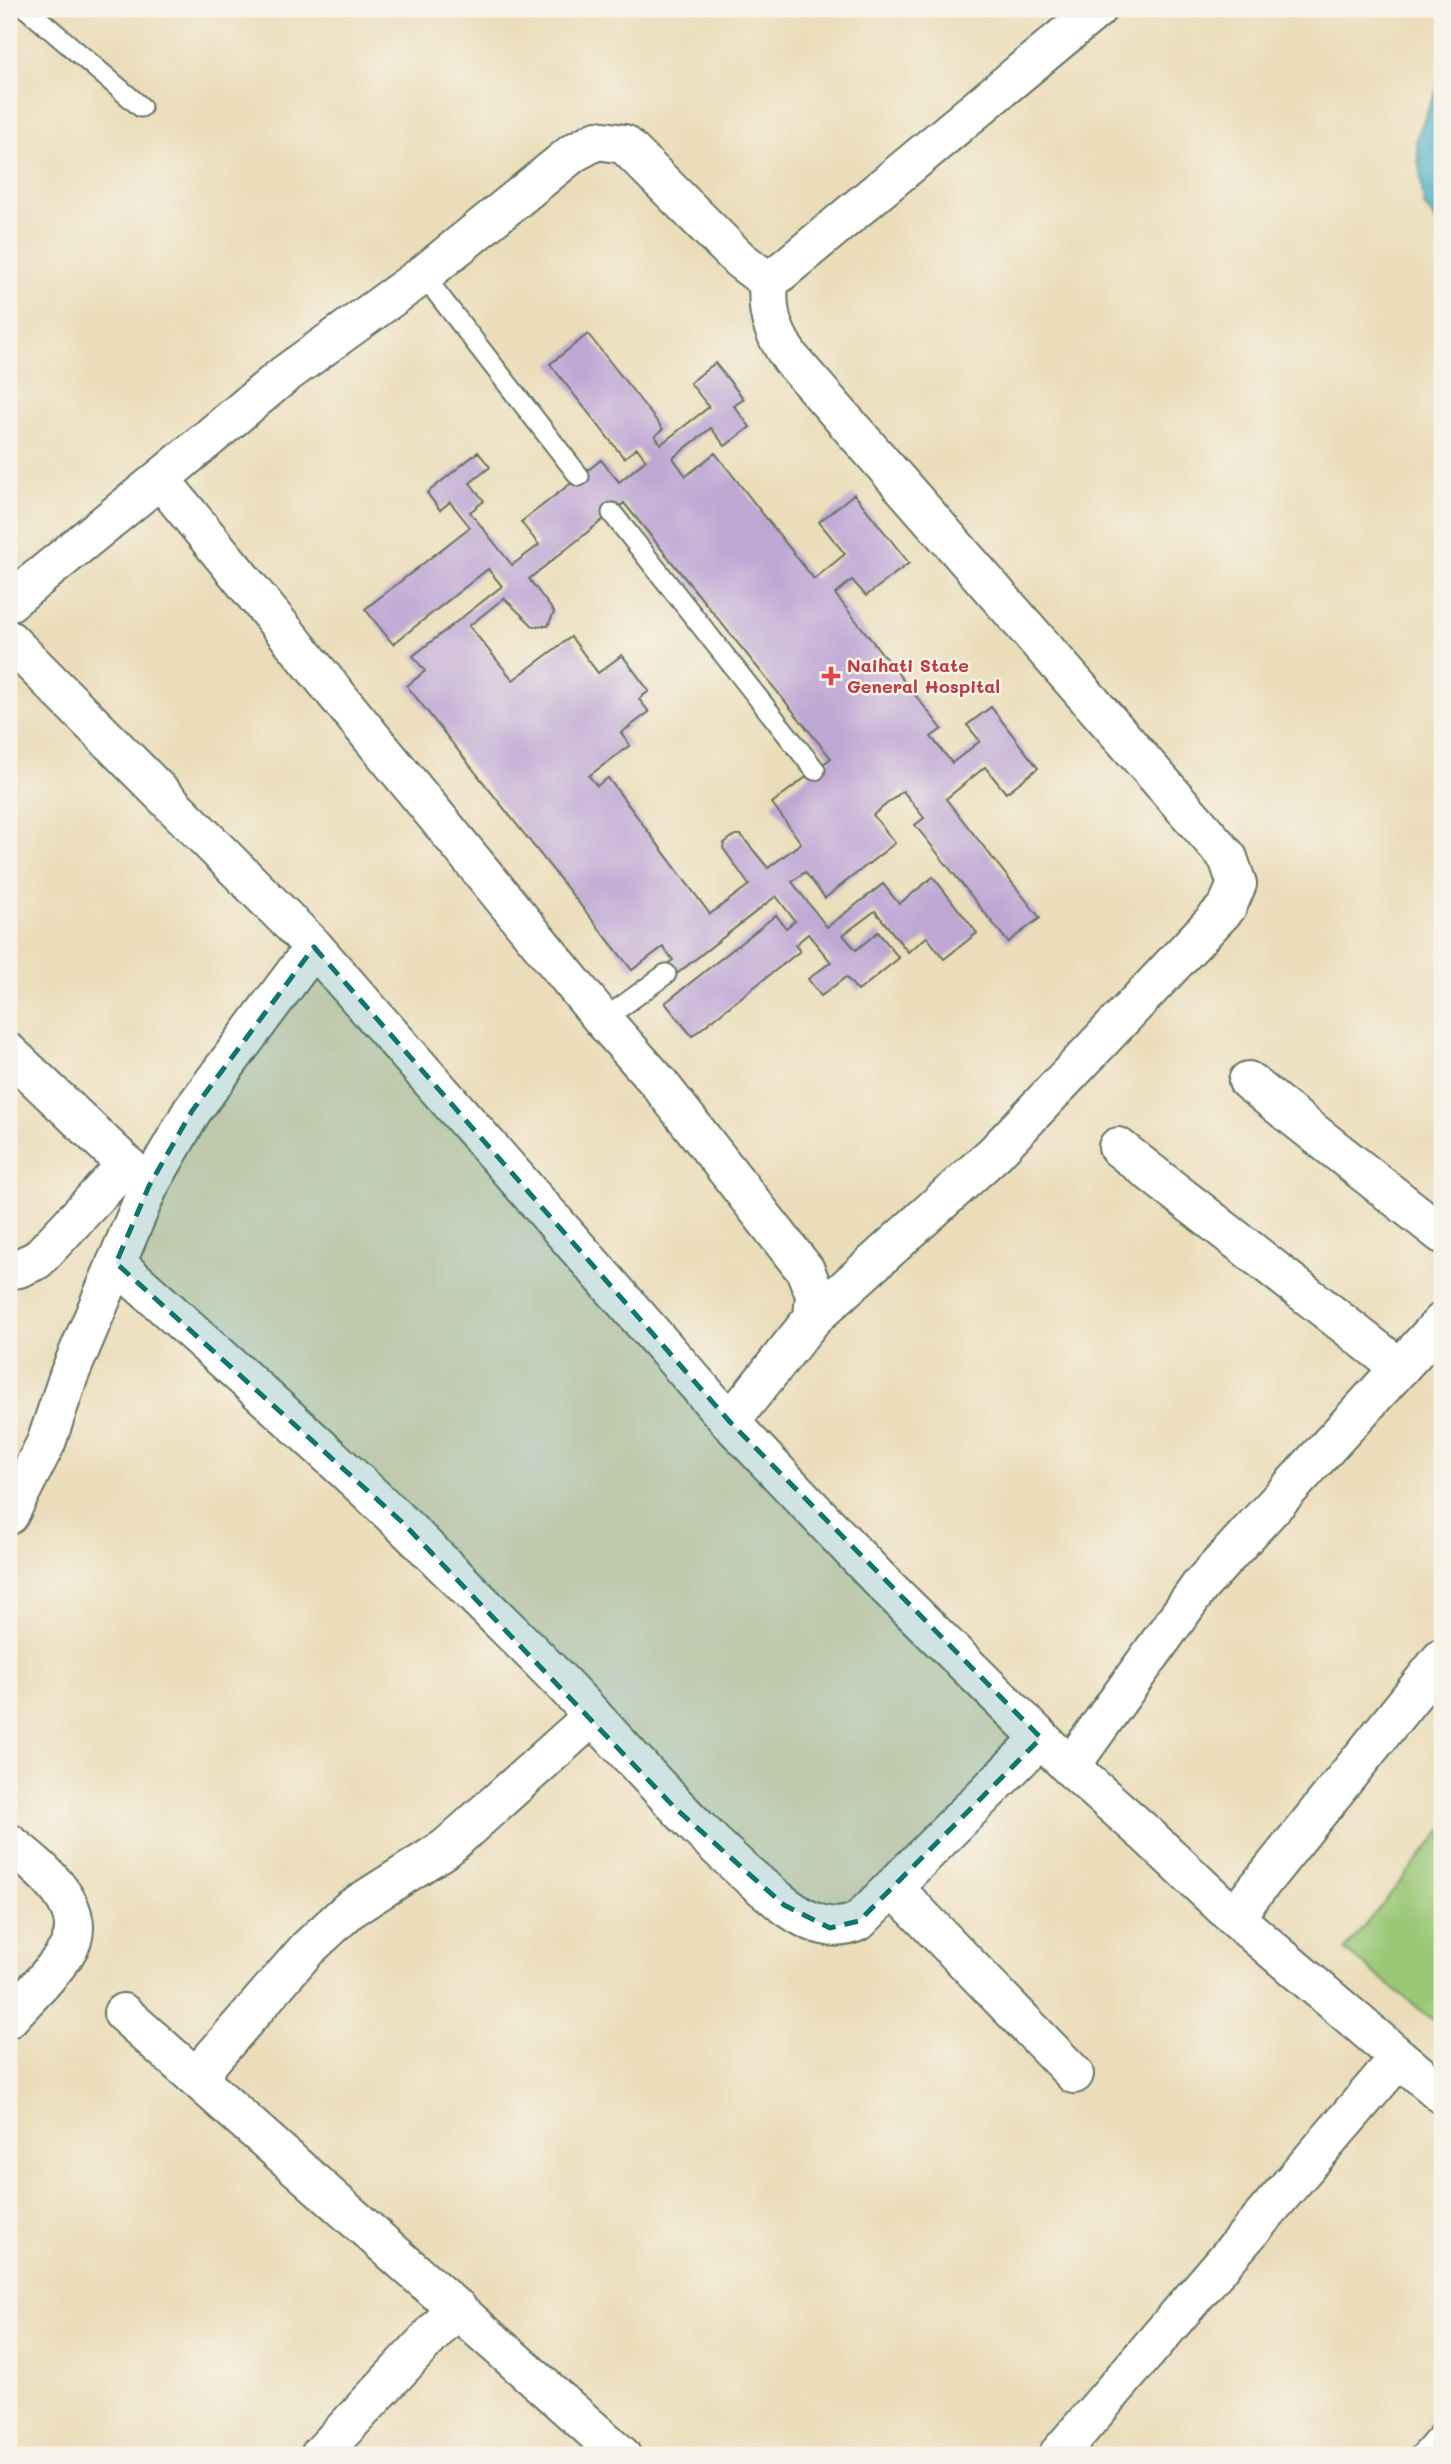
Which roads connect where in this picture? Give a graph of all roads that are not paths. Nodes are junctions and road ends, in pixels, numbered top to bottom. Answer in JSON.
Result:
{"nodes":[{"id":1,"x":27,"y":9,"type":"edge"},
{"id":2,"x":1097,"y":9,"type":"edge"},
{"id":3,"x":141,"y":107,"type":"dead end"},
{"id":4,"x":423,"y":275,"type":"junction"},
{"id":5,"x":769,"y":282,"type":"junction"},
{"id":6,"x":579,"y":476,"type":"dead end"},
{"id":7,"x":160,"y":479,"type":"junction"},
{"id":8,"x":612,"y":513,"type":"dead end"},
{"id":9,"x":9,"y":602,"type":"edge"},
{"id":10,"x":9,"y":640,"type":"edge"},
{"id":11,"x":815,"y":770,"type":"dead end"},
{"id":12,"x":314,"y":947,"type":"junction"},
{"id":13,"x":666,"y":974,"type":"dead end"},
{"id":14,"x":603,"y":1020,"type":"junction"},
{"id":15,"x":9,"y":1053,"type":"edge"},
{"id":16,"x":1248,"y":1081,"type":"dead end"},
{"id":17,"x":1118,"y":1147,"type":"dead end"},
{"id":18,"x":137,"y":1176,"type":"junction"},
{"id":19,"x":1442,"y":1234,"type":"edge"},
{"id":20,"x":116,"y":1263,"type":"junction"},
{"id":21,"x":9,"y":1269,"type":"edge"},
{"id":22,"x":813,"y":1318,"type":"junction"},
{"id":23,"x":1442,"y":1322,"type":"edge"},
{"id":24,"x":1400,"y":1368,"type":"junction"},
{"id":25,"x":730,"y":1422,"type":"junction"},
{"id":26,"x":9,"y":1515,"type":"edge"},
{"id":27,"x":1442,"y":1658,"type":"edge"},
{"id":28,"x":593,"y":1716,"type":"junction"},
{"id":29,"x":1041,"y":1738,"type":"junction"},
{"id":30,"x":1070,"y":1767,"type":"junction"},
{"id":31,"x":9,"y":1843,"type":"edge"},
{"id":32,"x":893,"y":1887,"type":"junction"},
{"id":33,"x":1234,"y":1917,"type":"junction"},
{"id":34,"x":123,"y":2013,"type":"dead end"},
{"id":35,"x":9,"y":2018,"type":"edge"},
{"id":36,"x":1399,"y":2058,"type":"junction"},
{"id":37,"x":1074,"y":2074,"type":"dead end"},
{"id":38,"x":196,"y":2077,"type":"junction"},
{"id":39,"x":1442,"y":2095,"type":"edge"},
{"id":40,"x":457,"y":2308,"type":"junction"},
{"id":41,"x":1442,"y":2430,"type":"edge"},
{"id":42,"x":320,"y":2455,"type":"edge"},
{"id":43,"x":621,"y":2455,"type":"edge"},
{"id":44,"x":1058,"y":2455,"type":"edge"},
{"id":45,"x":1420,"y":2455,"type":"edge"}],
"edges":[{"from":1,"to":3,"type":"lane"},
{"from":2,"to":5,"type":"street"},
{"from":4,"to":5,"type":"street"},
{"from":4,"to":6,"type":"lane"},
{"from":4,"to":7,"type":"street"},
{"from":5,"to":22,"type":"street"},
{"from":7,"to":9,"type":"street"},
{"from":7,"to":14,"type":"street"},
{"from":8,"to":11,"type":"lane"},
{"from":10,"to":12,"type":"street"},
{"from":12,"to":18,"type":"street"},
{"from":12,"to":25,"type":"street"},
{"from":13,"to":14,"type":"lane"},
{"from":14,"to":22,"type":"street"},
{"from":15,"to":18,"type":"street"},
{"from":16,"to":19,"type":"street"},
{"from":17,"to":24,"type":"street"},
{"from":18,"to":20,"type":"street"},
{"from":18,"to":21,"type":"street"},
{"from":20,"to":26,"type":"street"},
{"from":20,"to":28,"type":"street"},
{"from":22,"to":25,"type":"street"},
{"from":23,"to":24,"type":"street"},
{"from":24,"to":30,"type":"street"},
{"from":25,"to":29,"type":"street"},
{"from":27,"to":33,"type":"street"},
{"from":28,"to":32,"type":"street"},
{"from":28,"to":38,"type":"street"},
{"from":29,"to":30,"type":"street"},
{"from":29,"to":32,"type":"street"},
{"from":30,"to":33,"type":"street"},
{"from":31,"to":35,"type":"street"},
{"from":32,"to":37,"type":"street"},
{"from":33,"to":36,"type":"street"},
{"from":34,"to":38,"type":"street"},
{"from":36,"to":39,"type":"street"},
{"from":36,"to":44,"type":"street"},
{"from":38,"to":40,"type":"street"},
{"from":40,"to":42,"type":"street"},
{"from":40,"to":43,"type":"street"},
{"from":41,"to":45,"type":"lane"}]}
